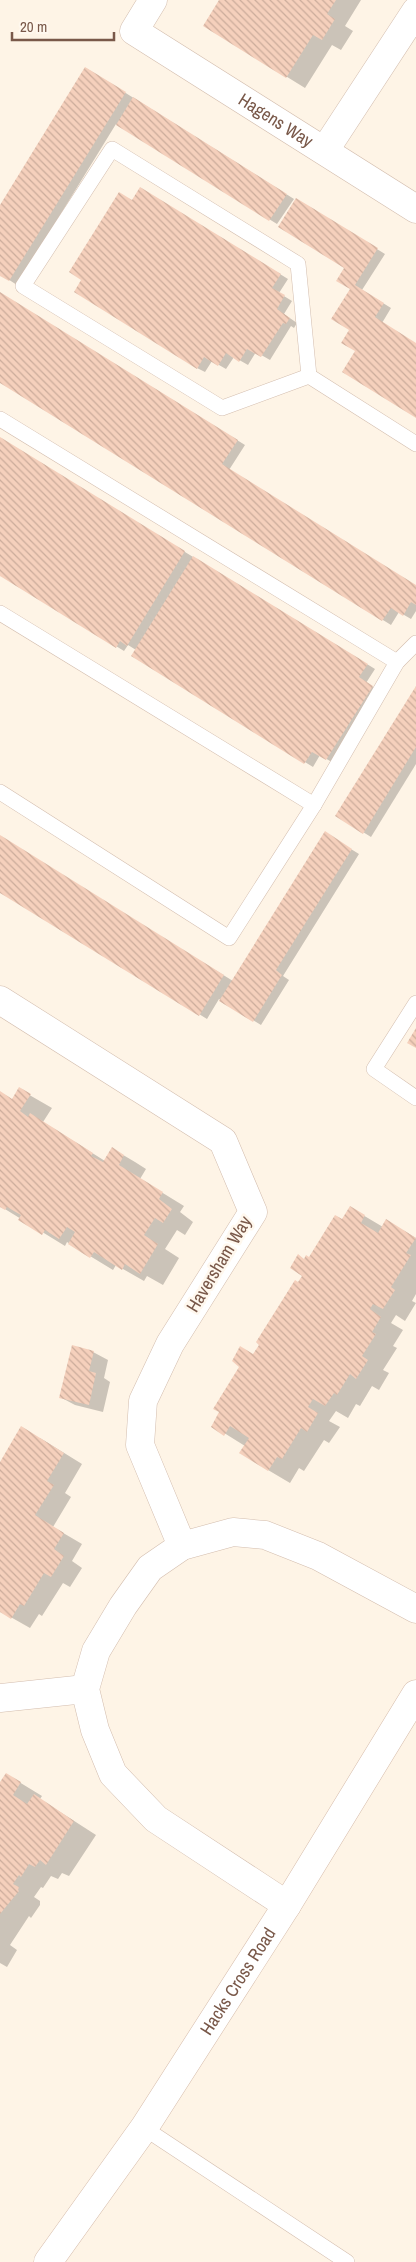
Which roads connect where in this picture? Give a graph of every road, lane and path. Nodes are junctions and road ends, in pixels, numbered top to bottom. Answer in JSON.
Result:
{"nodes":[{"id":1,"x":153,"y":0,"type":"edge"},
{"id":2,"x":416,"y":11,"type":"edge"},
{"id":3,"x":325,"y":150,"type":"junction"},
{"id":4,"x":416,"y":209,"type":"edge"},
{"id":5,"x":309,"y":376,"type":"junction"},
{"id":6,"x":0,"y":419,"type":"edge"},
{"id":7,"x":416,"y":444,"type":"edge"},
{"id":8,"x":0,"y":613,"type":"edge"},
{"id":9,"x":416,"y":643,"type":"edge"},
{"id":10,"x":396,"y":662,"type":"junction"},
{"id":11,"x":0,"y":792,"type":"edge"},
{"id":12,"x":314,"y":805,"type":"junction"},
{"id":13,"x":0,"y":1000,"type":"edge"},
{"id":14,"x":416,"y":1004,"type":"edge"},
{"id":15,"x":413,"y":1093,"type":"edge"},
{"id":16,"x":182,"y":1546,"type":"junction"},
{"id":17,"x":416,"y":1609,"type":"edge"},
{"id":18,"x":85,"y":1689,"type":"junction"},
{"id":19,"x":416,"y":1695,"type":"edge"},
{"id":20,"x":0,"y":1698,"type":"edge"},
{"id":21,"x":287,"y":1906,"type":"junction"},
{"id":22,"x":144,"y":2128,"type":"junction"},
{"id":23,"x":48,"y":2262,"type":"edge"},
{"id":24,"x":347,"y":2262,"type":"edge"}],
"edges":[{"from":1,"to":3,"type":"street","name":"Hagens Way"},
{"from":2,"to":3,"type":"street"},
{"from":3,"to":4,"type":"street","name":"Hagens Way"},
{"from":5,"to":5,"type":"lane"},
{"from":5,"to":7,"type":"lane"},
{"from":6,"to":10,"type":"lane"},
{"from":8,"to":12,"type":"lane"},
{"from":9,"to":10,"type":"lane"},
{"from":10,"to":12,"type":"lane"},
{"from":11,"to":12,"type":"lane"},
{"from":13,"to":16,"type":"street","name":"Haversham Way"},
{"from":14,"to":15,"type":"lane"},
{"from":16,"to":17,"type":"street"},
{"from":16,"to":18,"type":"street"},
{"from":18,"to":20,"type":"street"},
{"from":18,"to":21,"type":"street"},
{"from":19,"to":21,"type":"street","name":"Hacks Cross Road"},
{"from":21,"to":22,"type":"street","name":"Hacks Cross Road"},
{"from":22,"to":23,"type":"street","name":"Hacks Cross Road"},
{"from":22,"to":24,"type":"lane"}]}
